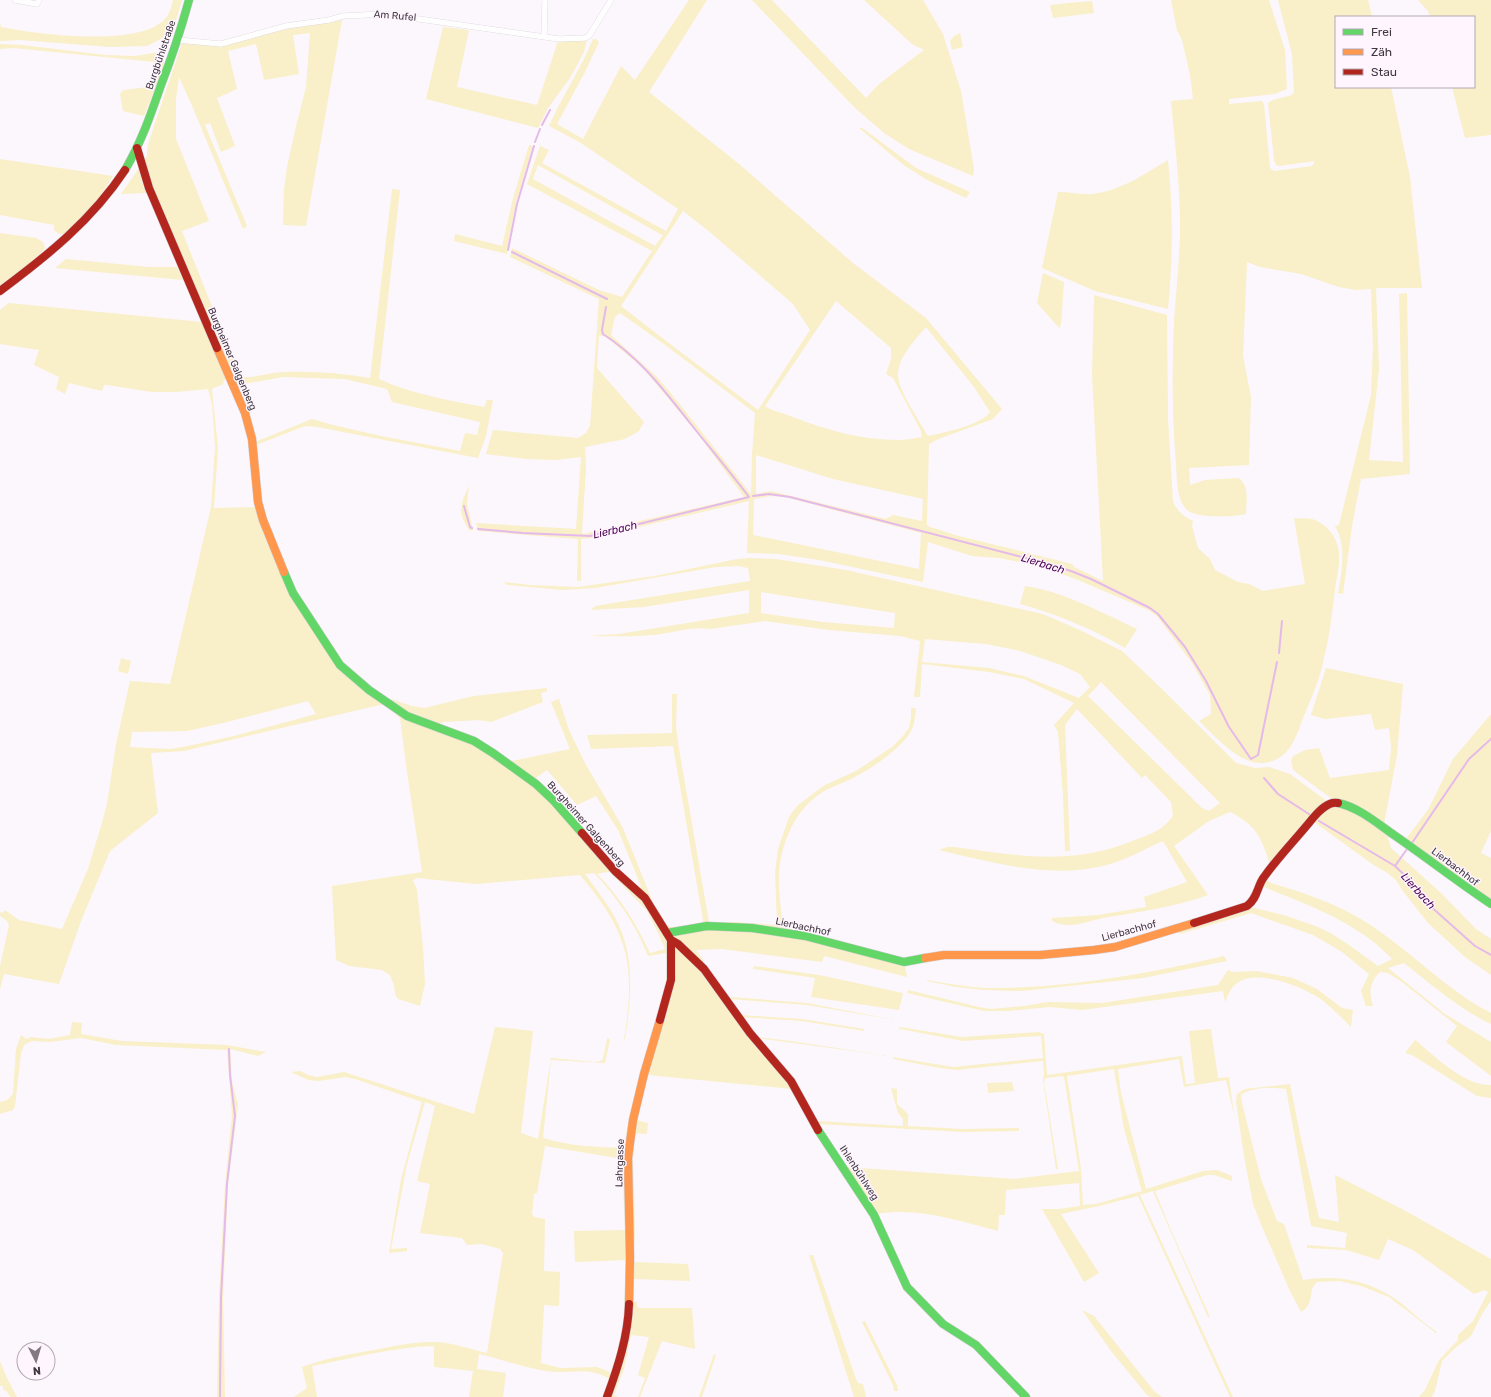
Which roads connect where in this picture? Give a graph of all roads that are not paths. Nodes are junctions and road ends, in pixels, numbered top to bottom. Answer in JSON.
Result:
{"nodes":[{"id":1,"x":16,"y":0,"type":"edge"},
{"id":2,"x":39,"y":0,"type":"edge"},
{"id":3,"x":189,"y":0,"type":"edge"},
{"id":4,"x":545,"y":0,"type":"edge"},
{"id":5,"x":611,"y":0,"type":"edge"},
{"id":6,"x":544,"y":36,"type":"junction"},
{"id":7,"x":178,"y":40,"type":"junction"},
{"id":8,"x":138,"y":148,"type":"junction"},
{"id":9,"x":0,"y":291,"type":"edge"},
{"id":10,"x":1491,"y":904,"type":"edge"},
{"id":11,"x":669,"y":936,"type":"junction"},
{"id":12,"x":682,"y":949,"type":"junction"},
{"id":13,"x":671,"y":952,"type":"junction"},
{"id":14,"x":607,"y":1397,"type":"edge"},
{"id":15,"x":1026,"y":1397,"type":"edge"}],
"edges":[{"from":1,"to":2,"type":"street"},
{"from":3,"to":7,"type":"street","name":"Burgbühlstraße"},
{"from":4,"to":6,"type":"street"},
{"from":5,"to":6,"type":"street","name":"Am Rufel"},
{"from":6,"to":7,"type":"street","name":"Am Rufel"},
{"from":7,"to":8,"type":"street","name":"Burgbühlstraße"},
{"from":8,"to":9,"type":"street","name":"Burgbühlstraße"},
{"from":8,"to":11,"type":"street","name":"Burgheimer Galgenberg"},
{"from":10,"to":11,"type":"street","name":"Lierbachhof"},
{"from":11,"to":12,"type":"street","name":"Ihlenbühlweg"},
{"from":11,"to":13,"type":"street","name":"Lahrgasse"},
{"from":12,"to":13,"type":"street"},
{"from":12,"to":15,"type":"street","name":"Ihlenbühlweg"},
{"from":13,"to":14,"type":"street","name":"Lahrgasse"}]}
